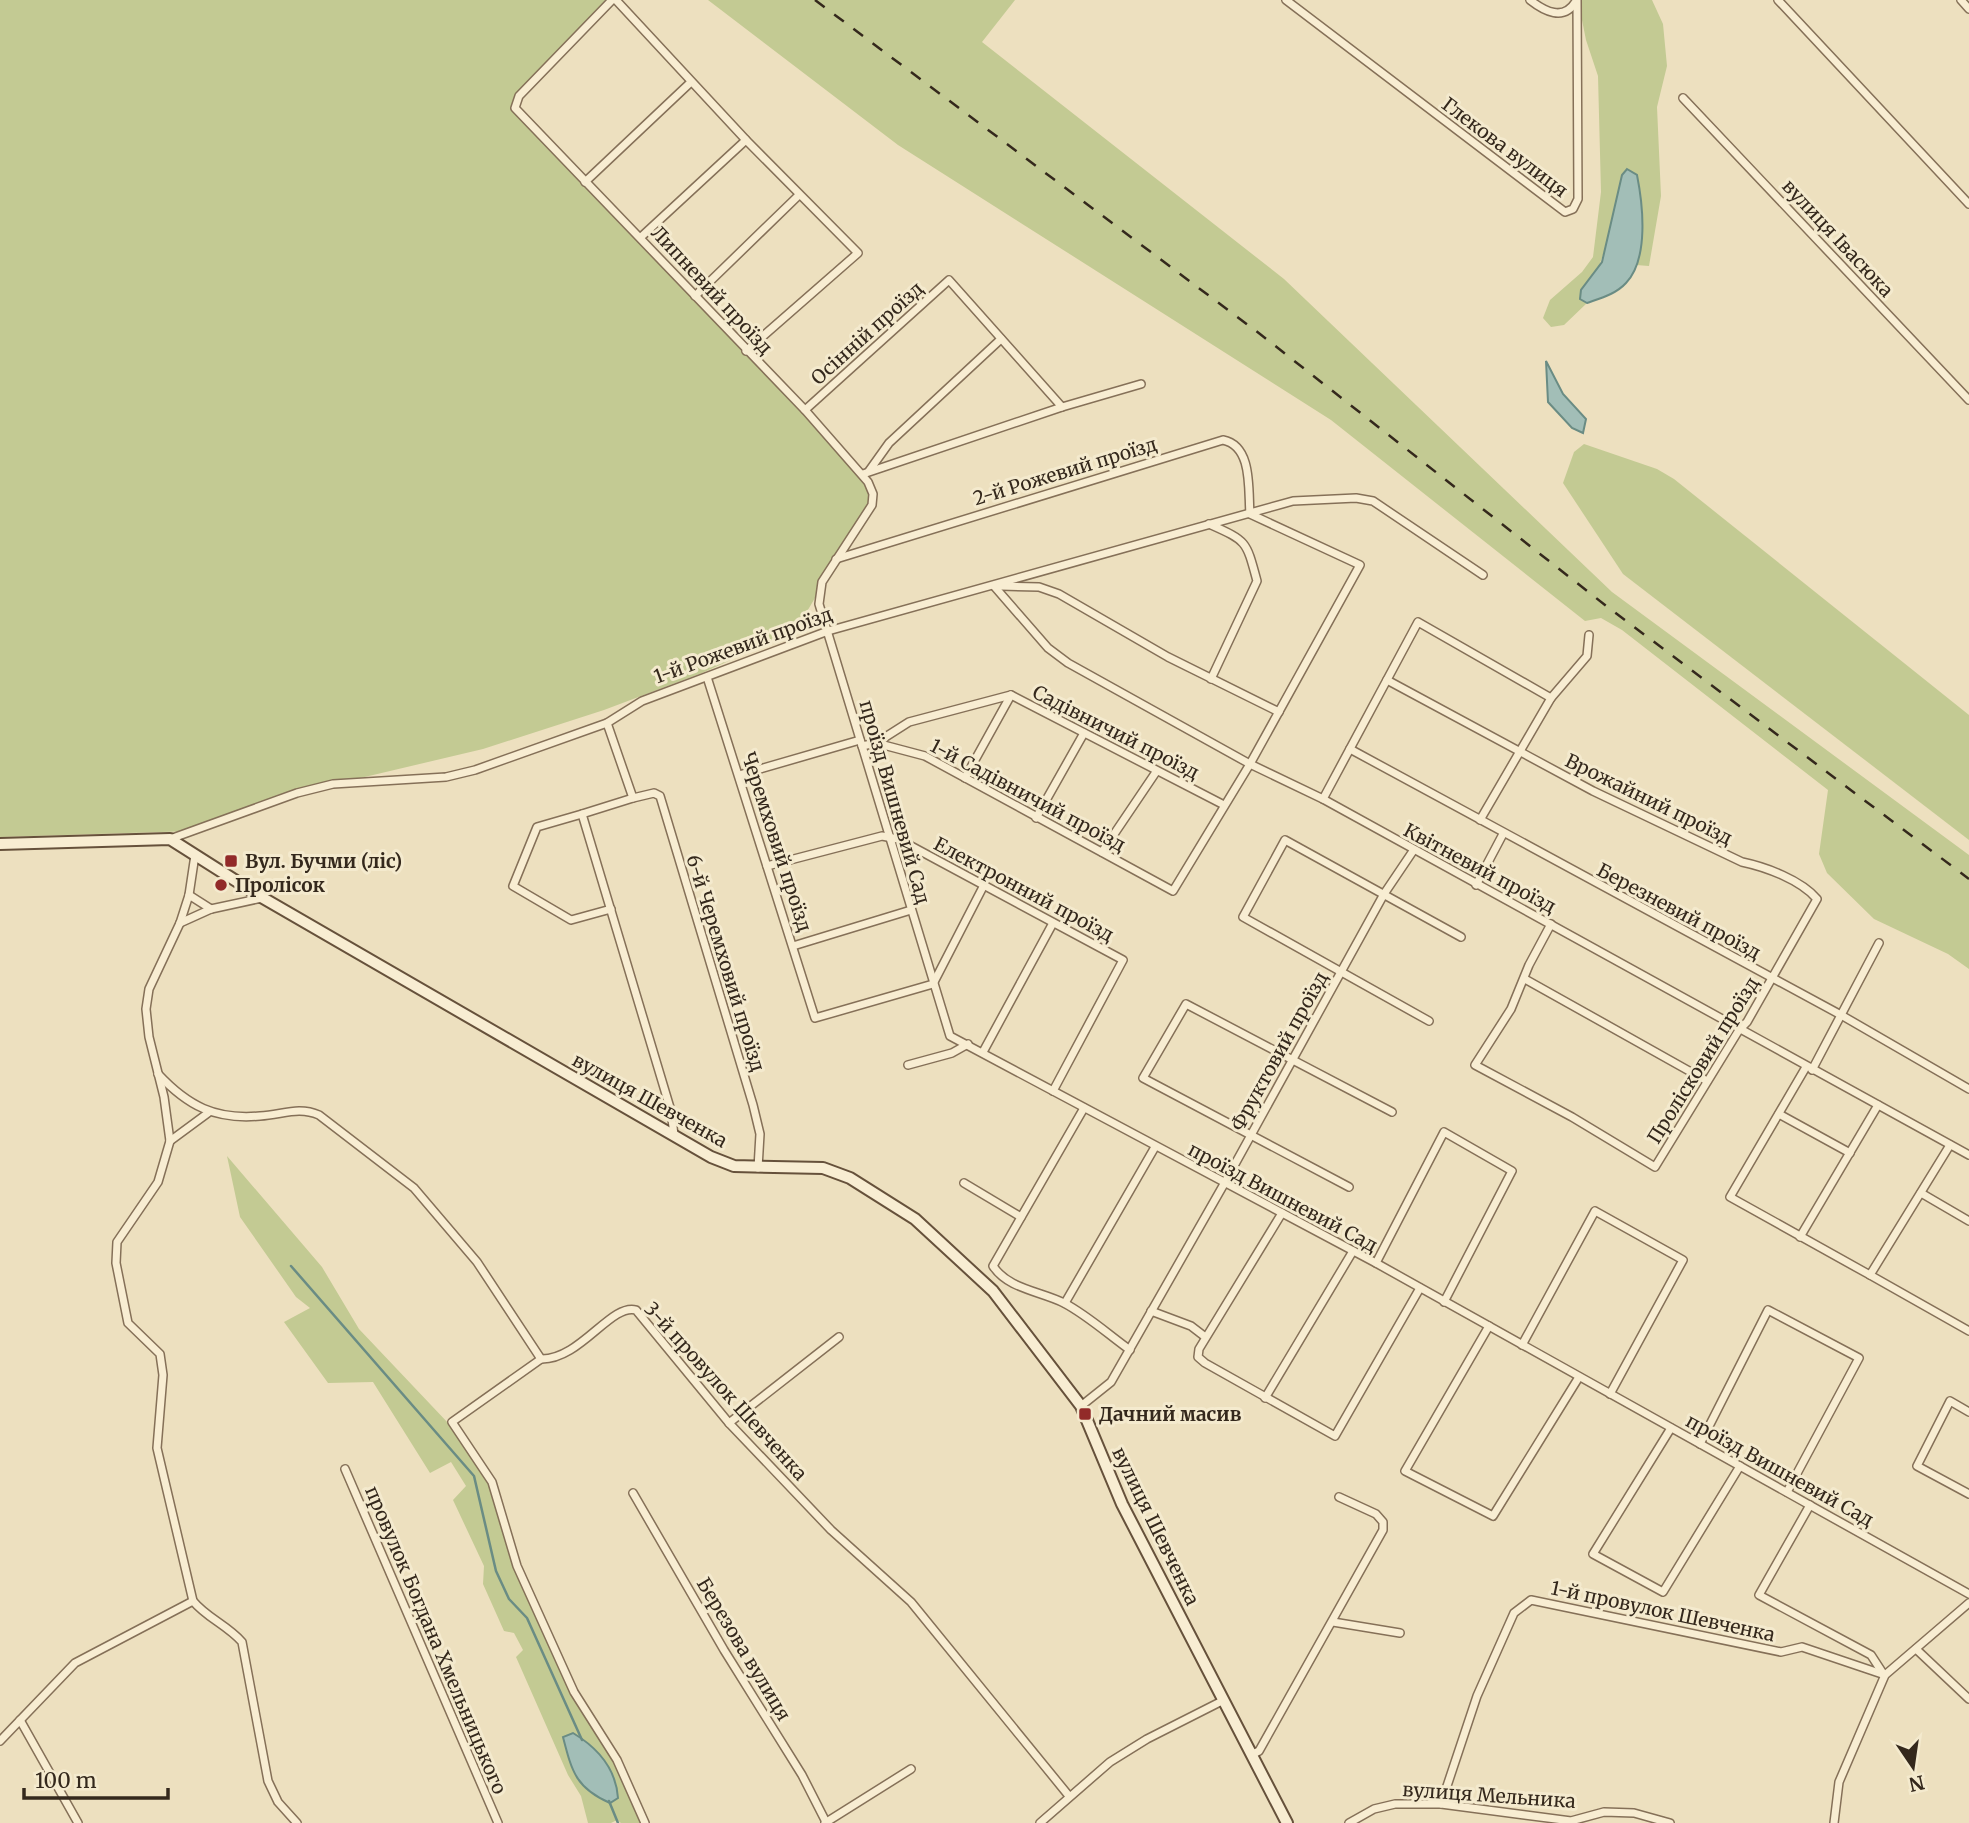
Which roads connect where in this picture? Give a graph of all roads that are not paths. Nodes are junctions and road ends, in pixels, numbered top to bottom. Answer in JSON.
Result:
{"nodes":[{"id":1,"x":614,"y":0,"type":"edge"},
{"id":2,"x":1286,"y":0,"type":"edge"},
{"id":3,"x":1530,"y":0,"type":"edge"},
{"id":4,"x":1577,"y":0,"type":"edge"},
{"id":5,"x":1778,"y":0,"type":"edge"},
{"id":6,"x":1961,"y":0,"type":"edge"},
{"id":7,"x":1969,"y":9,"type":"edge"},
{"id":8,"x":691,"y":82,"type":"junction"},
{"id":9,"x":1683,"y":98,"type":"dead end"},
{"id":10,"x":746,"y":140,"type":"junction"},
{"id":11,"x":585,"y":182,"type":"junction"},
{"id":12,"x":799,"y":195,"type":"junction"},
{"id":13,"x":1969,"y":204,"type":"edge"},
{"id":14,"x":641,"y":237,"type":"junction"},
{"id":15,"x":695,"y":296,"type":"junction"},
{"id":16,"x":1001,"y":339,"type":"junction"},
{"id":17,"x":746,"y":351,"type":"junction"},
{"id":18,"x":1141,"y":384,"type":"dead end"},
{"id":19,"x":1969,"y":400,"type":"edge"},
{"id":20,"x":1062,"y":407,"type":"junction"},
{"id":21,"x":805,"y":410,"type":"junction"},
{"id":22,"x":866,"y":473,"type":"junction"},
{"id":23,"x":1250,"y":514,"type":"junction"},
{"id":24,"x":1209,"y":524,"type":"junction"},
{"id":25,"x":835,"y":559,"type":"junction"},
{"id":26,"x":1483,"y":575,"type":"dead end"},
{"id":27,"x":994,"y":586,"type":"junction"},
{"id":28,"x":828,"y":631,"type":"junction"},
{"id":29,"x":1589,"y":635,"type":"dead end"},
{"id":30,"x":707,"y":677,"type":"junction"},
{"id":31,"x":1212,"y":679,"type":"junction"},
{"id":32,"x":1387,"y":680,"type":"junction"},
{"id":33,"x":1011,"y":695,"type":"junction"},
{"id":34,"x":1551,"y":698,"type":"junction"},
{"id":35,"x":1279,"y":712,"type":"junction"},
{"id":36,"x":607,"y":723,"type":"junction"},
{"id":37,"x":1084,"y":733,"type":"junction"},
{"id":38,"x":861,"y":743,"type":"junction"},
{"id":39,"x":876,"y":743,"type":"junction"},
{"id":40,"x":1350,"y":749,"type":"junction"},
{"id":41,"x":1520,"y":751,"type":"junction"},
{"id":42,"x":1250,"y":764,"type":"junction"},
{"id":43,"x":1156,"y":772,"type":"junction"},
{"id":44,"x":739,"y":775,"type":"junction"},
{"id":45,"x":965,"y":778,"type":"junction"},
{"id":46,"x":633,"y":798,"type":"junction"},
{"id":47,"x":1323,"y":799,"type":"junction"},
{"id":48,"x":1224,"y":806,"type":"junction"},
{"id":49,"x":582,"y":814,"type":"junction"},
{"id":50,"x":1036,"y":818,"type":"junction"},
{"id":51,"x":1480,"y":820,"type":"junction"},
{"id":52,"x":1503,"y":834,"type":"junction"},
{"id":53,"x":889,"y":837,"type":"junction"},
{"id":54,"x":170,"y":839,"type":"junction"},
{"id":55,"x":0,"y":844,"type":"edge"},
{"id":56,"x":1413,"y":850,"type":"junction"},
{"id":57,"x":1102,"y":852,"type":"junction"},
{"id":58,"x":195,"y":855,"type":"junction"},
{"id":59,"x":767,"y":866,"type":"junction"},
{"id":60,"x":1475,"y":885,"type":"junction"},
{"id":61,"x":984,"y":886,"type":"junction"},
{"id":62,"x":1384,"y":894,"type":"junction"},
{"id":63,"x":189,"y":895,"type":"junction"},
{"id":64,"x":263,"y":898,"type":"junction"},
{"id":65,"x":211,"y":909,"type":"junction"},
{"id":66,"x":611,"y":909,"type":"junction"},
{"id":67,"x":911,"y":910,"type":"junction"},
{"id":68,"x":180,"y":923,"type":"junction"},
{"id":69,"x":1053,"y":923,"type":"junction"},
{"id":70,"x":1551,"y":924,"type":"junction"},
{"id":71,"x":1461,"y":937,"type":"dead end"},
{"id":72,"x":1879,"y":943,"type":"dead end"},
{"id":73,"x":793,"y":946,"type":"junction"},
{"id":74,"x":1340,"y":973,"type":"junction"},
{"id":75,"x":1772,"y":978,"type":"junction"},
{"id":76,"x":1525,"y":979,"type":"junction"},
{"id":77,"x":933,"y":984,"type":"junction"},
{"id":78,"x":1841,"y":1015,"type":"junction"},
{"id":79,"x":1429,"y":1020,"type":"dead end"},
{"id":80,"x":1738,"y":1030,"type":"junction"},
{"id":81,"x":968,"y":1044,"type":"junction"},
{"id":82,"x":983,"y":1052,"type":"junction"},
{"id":83,"x":1291,"y":1062,"type":"junction"},
{"id":84,"x":908,"y":1065,"type":"dead end"},
{"id":85,"x":1809,"y":1068,"type":"junction"},
{"id":86,"x":158,"y":1074,"type":"junction"},
{"id":87,"x":1707,"y":1082,"type":"junction"},
{"id":88,"x":1969,"y":1088,"type":"edge"},
{"id":89,"x":1053,"y":1091,"type":"junction"},
{"id":90,"x":1878,"y":1105,"type":"junction"},
{"id":91,"x":1084,"y":1108,"type":"junction"},
{"id":92,"x":1392,"y":1112,"type":"dead end"},
{"id":93,"x":208,"y":1113,"type":"junction"},
{"id":94,"x":1779,"y":1114,"type":"junction"},
{"id":95,"x":674,"y":1135,"type":"junction"},
{"id":96,"x":1250,"y":1135,"type":"junction"},
{"id":97,"x":170,"y":1141,"type":"junction"},
{"id":98,"x":1950,"y":1144,"type":"junction"},
{"id":99,"x":1155,"y":1147,"type":"junction"},
{"id":100,"x":1850,"y":1153,"type":"junction"},
{"id":101,"x":1969,"y":1155,"type":"edge"},
{"id":102,"x":757,"y":1168,"type":"junction"},
{"id":103,"x":964,"y":1183,"type":"dead end"},
{"id":104,"x":1224,"y":1184,"type":"junction"},
{"id":105,"x":1349,"y":1187,"type":"dead end"},
{"id":106,"x":1921,"y":1193,"type":"junction"},
{"id":107,"x":1282,"y":1213,"type":"junction"},
{"id":108,"x":1021,"y":1217,"type":"junction"},
{"id":109,"x":1969,"y":1221,"type":"edge"},
{"id":110,"x":1800,"y":1237,"type":"junction"},
{"id":111,"x":1353,"y":1251,"type":"junction"},
{"id":112,"x":1376,"y":1264,"type":"junction"},
{"id":113,"x":1870,"y":1275,"type":"junction"},
{"id":114,"x":1420,"y":1288,"type":"junction"},
{"id":115,"x":1444,"y":1302,"type":"junction"},
{"id":116,"x":1065,"y":1303,"type":"junction"},
{"id":117,"x":1151,"y":1311,"type":"junction"},
{"id":118,"x":1489,"y":1326,"type":"junction"},
{"id":119,"x":1969,"y":1331,"type":"edge"},
{"id":120,"x":1205,"y":1336,"type":"junction"},
{"id":121,"x":839,"y":1337,"type":"dead end"},
{"id":122,"x":1522,"y":1345,"type":"junction"},
{"id":123,"x":1130,"y":1350,"type":"junction"},
{"id":124,"x":541,"y":1359,"type":"junction"},
{"id":125,"x":1579,"y":1377,"type":"junction"},
{"id":126,"x":1610,"y":1394,"type":"junction"},
{"id":127,"x":1265,"y":1398,"type":"junction"},
{"id":128,"x":1081,"y":1406,"type":"junction"},
{"id":129,"x":1969,"y":1412,"type":"edge"},
{"id":130,"x":729,"y":1423,"type":"junction"},
{"id":131,"x":1671,"y":1428,"type":"junction"},
{"id":132,"x":1700,"y":1444,"type":"junction"},
{"id":133,"x":1740,"y":1466,"type":"junction"},
{"id":134,"x":345,"y":1469,"type":"dead end"},
{"id":135,"x":1787,"y":1492,"type":"junction"},
{"id":136,"x":633,"y":1493,"type":"dead end"},
{"id":137,"x":1969,"y":1494,"type":"edge"},
{"id":138,"x":1339,"y":1497,"type":"dead end"},
{"id":139,"x":1810,"y":1505,"type":"junction"},
{"id":140,"x":1969,"y":1594,"type":"edge"},
{"id":141,"x":193,"y":1601,"type":"junction"},
{"id":142,"x":1969,"y":1603,"type":"edge"},
{"id":143,"x":1333,"y":1622,"type":"junction"},
{"id":144,"x":1400,"y":1633,"type":"dead end"},
{"id":145,"x":1916,"y":1648,"type":"junction"},
{"id":146,"x":1885,"y":1675,"type":"junction"},
{"id":147,"x":1969,"y":1699,"type":"edge"},
{"id":148,"x":1224,"y":1700,"type":"junction"},
{"id":149,"x":20,"y":1720,"type":"junction"},
{"id":150,"x":0,"y":1741,"type":"edge"},
{"id":151,"x":1251,"y":1755,"type":"junction"},
{"id":152,"x":912,"y":1769,"type":"dead end"},
{"id":153,"x":1069,"y":1797,"type":"junction"},
{"id":154,"x":1441,"y":1804,"type":"junction"},
{"id":155,"x":1285,"y":1819,"type":"edge"},
{"id":156,"x":1570,"y":1822,"type":"edge"},
{"id":157,"x":78,"y":1823,"type":"edge"},
{"id":158,"x":297,"y":1823,"type":"edge"},
{"id":159,"x":498,"y":1823,"type":"edge"},
{"id":160,"x":645,"y":1823,"type":"edge"},
{"id":161,"x":826,"y":1823,"type":"edge"},
{"id":162,"x":1040,"y":1823,"type":"edge"},
{"id":163,"x":1349,"y":1823,"type":"edge"},
{"id":164,"x":1670,"y":1823,"type":"edge"},
{"id":165,"x":1834,"y":1823,"type":"edge"}],
"edges":[{"from":1,"to":8,"type":"street","name":"Липневий проїзд"},
{"from":1,"to":11,"type":"street","name":"Липневий проїзд"},
{"from":2,"to":4,"type":"street","name":"Глекова вулиця"},
{"from":3,"to":4,"type":"street"},
{"from":5,"to":13,"type":"street"},
{"from":6,"to":7,"type":"street"},
{"from":8,"to":10,"type":"street","name":"Липневий проїзд"},
{"from":8,"to":11,"type":"street"},
{"from":9,"to":19,"type":"street","name":"вулиця Івасюка"},
{"from":10,"to":12,"type":"street","name":"Липневий проїзд"},
{"from":10,"to":14,"type":"street"},
{"from":11,"to":14,"type":"street","name":"Липневий проїзд"},
{"from":12,"to":15,"type":"street"},
{"from":12,"to":17,"type":"street","name":"Липневий проїзд"},
{"from":14,"to":15,"type":"street","name":"Липневий проїзд"},
{"from":15,"to":17,"type":"street","name":"Липневий проїзд"},
{"from":16,"to":20,"type":"street","name":"Осінній проїзд"},
{"from":16,"to":21,"type":"street","name":"Осінній проїзд"},
{"from":16,"to":22,"type":"street"},
{"from":17,"to":21,"type":"street","name":"Липневий проїзд"},
{"from":18,"to":20,"type":"street"},
{"from":20,"to":22,"type":"street"},
{"from":21,"to":22,"type":"street","name":"Липневий проїзд"},
{"from":22,"to":25,"type":"street","name":"Липневий проїзд"},
{"from":23,"to":24,"type":"street","name":"1-й Рожевий проїзд"},
{"from":23,"to":25,"type":"street","name":"2-й Рожевий проїзд"},
{"from":23,"to":26,"type":"street","name":"1-й Рожевий проїзд"},
{"from":23,"to":35,"type":"street"},
{"from":24,"to":27,"type":"street","name":"1-й Рожевий проїзд"},
{"from":24,"to":31,"type":"street"},
{"from":25,"to":28,"type":"street","name":"Липневий проїзд"},
{"from":27,"to":28,"type":"street","name":"1-й Рожевий проїзд"},
{"from":27,"to":31,"type":"street"},
{"from":27,"to":42,"type":"street","name":"Квітневий проїзд"},
{"from":28,"to":30,"type":"street","name":"1-й Рожевий проїзд"},
{"from":28,"to":38,"type":"street","name":"проїзд Вишневий Сад"},
{"from":29,"to":34,"type":"street"},
{"from":30,"to":36,"type":"street","name":"1-й Рожевий проїзд"},
{"from":30,"to":44,"type":"street","name":"Черемховий проїзд"},
{"from":31,"to":35,"type":"street"},
{"from":32,"to":34,"type":"street"},
{"from":32,"to":40,"type":"street"},
{"from":32,"to":41,"type":"street","name":"Врожайний проїзд"},
{"from":33,"to":37,"type":"street","name":"Садівничий проїзд"},
{"from":33,"to":39,"type":"street","name":"Садівничий проїзд"},
{"from":33,"to":45,"type":"street"},
{"from":34,"to":41,"type":"street"},
{"from":35,"to":42,"type":"street"},
{"from":36,"to":46,"type":"street"},
{"from":36,"to":54,"type":"street","name":"1-й Рожевий проїзд"},
{"from":37,"to":43,"type":"street","name":"Садівничий проїзд"},
{"from":37,"to":50,"type":"street"},
{"from":38,"to":39,"type":"street","name":"1-й Садівничий проїзд"},
{"from":38,"to":44,"type":"street","name":"1-й Садівничий проїзд"},
{"from":38,"to":53,"type":"street","name":"проїзд Вишневий Сад"},
{"from":39,"to":45,"type":"street","name":"1-й Садівничий проїзд"},
{"from":40,"to":47,"type":"street"},
{"from":40,"to":51,"type":"street","name":"Березневий проїзд"},
{"from":41,"to":51,"type":"street"},
{"from":41,"to":75,"type":"street","name":"Врожайний проїзд"},
{"from":42,"to":47,"type":"street","name":"Квітневий проїзд"},
{"from":42,"to":48,"type":"street"},
{"from":43,"to":48,"type":"street","name":"Садівничий проїзд"},
{"from":43,"to":57,"type":"street"},
{"from":44,"to":59,"type":"street","name":"Черемховий проїзд"},
{"from":45,"to":50,"type":"street","name":"1-й Садівничий проїзд"},
{"from":46,"to":49,"type":"street","name":"6-й Черемховий проїзд"},
{"from":46,"to":102,"type":"street","name":"6-й Черемховий проїзд"},
{"from":47,"to":56,"type":"street","name":"Квітневий проїзд"},
{"from":48,"to":57,"type":"street","name":"1-й Садівничий проїзд"},
{"from":49,"to":66,"type":"street"},
{"from":49,"to":66,"type":"street","name":"6-й Черемховий проїзд"},
{"from":50,"to":57,"type":"street","name":"1-й Садівничий проїзд"},
{"from":51,"to":52,"type":"street","name":"Березневий проїзд"},
{"from":52,"to":60,"type":"street"},
{"from":52,"to":75,"type":"street","name":"Березневий проїзд"},
{"from":53,"to":59,"type":"street"},
{"from":53,"to":61,"type":"street","name":"Електронний проїзд"},
{"from":53,"to":67,"type":"street","name":"проїзд Вишневий Сад"},
{"from":54,"to":55,"type":"street","name":"1-й Рожевий проїзд"},
{"from":54,"to":58,"type":"street","name":"вулиця Шевченка"},
{"from":56,"to":60,"type":"street","name":"Квітневий проїзд"},
{"from":56,"to":62,"type":"street","name":"Фруктовий проїзд"},
{"from":58,"to":63,"type":"street"},
{"from":58,"to":64,"type":"street","name":"вулиця Шевченка"},
{"from":59,"to":73,"type":"street","name":"Черемховий проїзд"},
{"from":60,"to":70,"type":"street","name":"Квітневий проїзд"},
{"from":61,"to":69,"type":"street","name":"Електронний проїзд"},
{"from":61,"to":77,"type":"street"},
{"from":62,"to":71,"type":"street"},
{"from":62,"to":74,"type":"street","name":"Фруктовий проїзд"},
{"from":62,"to":74,"type":"street"},
{"from":63,"to":65,"type":"street"},
{"from":63,"to":68,"type":"street"},
{"from":64,"to":65,"type":"street"},
{"from":64,"to":95,"type":"street","name":"вулиця Шевченка"},
{"from":65,"to":68,"type":"street"},
{"from":66,"to":95,"type":"street"},
{"from":67,"to":73,"type":"street"},
{"from":67,"to":77,"type":"street","name":"проїзд Вишневий Сад"},
{"from":68,"to":86,"type":"street"},
{"from":69,"to":82,"type":"street"},
{"from":69,"to":89,"type":"street","name":"Електронний проїзд"},
{"from":70,"to":76,"type":"street","name":"Пролісковий проїзд"},
{"from":70,"to":80,"type":"street","name":"Квітневий проїзд"},
{"from":72,"to":78,"type":"street"},
{"from":73,"to":77,"type":"street","name":"Черемховий проїзд"},
{"from":74,"to":79,"type":"street"},
{"from":74,"to":83,"type":"street","name":"Фруктовий проїзд"},
{"from":75,"to":78,"type":"street","name":"Березневий проїзд"},
{"from":75,"to":80,"type":"street","name":"Пролісковий проїзд"},
{"from":76,"to":87,"type":"street"},
{"from":76,"to":87,"type":"street","name":"Пролісковий проїзд"},
{"from":77,"to":81,"type":"street","name":"проїзд Вишневий Сад"},
{"from":78,"to":85,"type":"street"},
{"from":78,"to":88,"type":"street","name":"Березневий проїзд"},
{"from":80,"to":85,"type":"street","name":"Квітневий проїзд"},
{"from":80,"to":87,"type":"street","name":"Пролісковий проїзд"},
{"from":81,"to":82,"type":"street","name":"проїзд Вишневий Сад"},
{"from":81,"to":84,"type":"street"},
{"from":82,"to":89,"type":"street","name":"проїзд Вишневий Сад"},
{"from":83,"to":92,"type":"street"},
{"from":83,"to":96,"type":"street","name":"Фруктовий проїзд"},
{"from":83,"to":96,"type":"street"},
{"from":85,"to":90,"type":"street","name":"Квітневий проїзд"},
{"from":85,"to":94,"type":"street"},
{"from":86,"to":93,"type":"street"},
{"from":86,"to":97,"type":"street"},
{"from":89,"to":91,"type":"street","name":"проїзд Вишневий Сад"},
{"from":90,"to":98,"type":"street","name":"Квітневий проїзд"},
{"from":90,"to":100,"type":"street"},
{"from":91,"to":99,"type":"street","name":"проїзд Вишневий Сад"},
{"from":91,"to":108,"type":"street"},
{"from":93,"to":97,"type":"street"},
{"from":93,"to":124,"type":"street"},
{"from":94,"to":100,"type":"street"},
{"from":94,"to":110,"type":"street"},
{"from":95,"to":102,"type":"street","name":"вулиця Шевченка"},
{"from":96,"to":104,"type":"street","name":"Фруктовий проїзд"},
{"from":96,"to":105,"type":"street"},
{"from":97,"to":141,"type":"street"},
{"from":98,"to":101,"type":"street","name":"Квітневий проїзд"},
{"from":98,"to":106,"type":"street"},
{"from":99,"to":104,"type":"street","name":"проїзд Вишневий Сад"},
{"from":99,"to":116,"type":"street"},
{"from":100,"to":110,"type":"street"},
{"from":102,"to":128,"type":"street","name":"вулиця Шевченка"},
{"from":103,"to":108,"type":"street"},
{"from":104,"to":107,"type":"street","name":"проїзд Вишневий Сад"},
{"from":104,"to":117,"type":"street","name":"Фруктовий проїзд"},
{"from":106,"to":109,"type":"street"},
{"from":106,"to":113,"type":"street"},
{"from":107,"to":111,"type":"street","name":"проїзд Вишневий Сад"},
{"from":107,"to":120,"type":"street"},
{"from":108,"to":116,"type":"street"},
{"from":110,"to":113,"type":"street"},
{"from":111,"to":112,"type":"street","name":"проїзд Вишневий Сад"},
{"from":111,"to":127,"type":"street"},
{"from":112,"to":114,"type":"street","name":"проїзд Вишневий Сад"},
{"from":112,"to":115,"type":"street"},
{"from":113,"to":119,"type":"street"},
{"from":114,"to":115,"type":"street","name":"проїзд Вишневий Сад"},
{"from":114,"to":127,"type":"street"},
{"from":115,"to":118,"type":"street","name":"проїзд Вишневий Сад"},
{"from":116,"to":123,"type":"street"},
{"from":117,"to":120,"type":"street"},
{"from":117,"to":123,"type":"street","name":"Фруктовий проїзд"},
{"from":118,"to":122,"type":"street","name":"проїзд Вишневий Сад"},
{"from":118,"to":125,"type":"street"},
{"from":120,"to":127,"type":"street"},
{"from":121,"to":130,"type":"street"},
{"from":122,"to":125,"type":"street","name":"проїзд Вишневий Сад"},
{"from":122,"to":126,"type":"street"},
{"from":123,"to":128,"type":"street","name":"Фруктовий проїзд"},
{"from":124,"to":130,"type":"street","name":"3-й провулок Шевченка"},
{"from":124,"to":160,"type":"street"},
{"from":125,"to":126,"type":"street","name":"проїзд Вишневий Сад"},
{"from":126,"to":131,"type":"street","name":"проїзд Вишневий Сад"},
{"from":128,"to":148,"type":"street","name":"вулиця Шевченка"},
{"from":129,"to":137,"type":"street"},
{"from":130,"to":153,"type":"street","name":"3-й провулок Шевченка"},
{"from":131,"to":132,"type":"street","name":"проїзд Вишневий Сад"},
{"from":131,"to":133,"type":"street"},
{"from":132,"to":133,"type":"street","name":"проїзд Вишневий Сад"},
{"from":132,"to":135,"type":"street"},
{"from":133,"to":135,"type":"street","name":"проїзд Вишневий Сад"},
{"from":134,"to":159,"type":"street","name":"провулок Богдана Хмельницького"},
{"from":135,"to":139,"type":"street","name":"проїзд Вишневий Сад"},
{"from":136,"to":161,"type":"street","name":"Березова вулиця"},
{"from":138,"to":143,"type":"street"},
{"from":139,"to":140,"type":"street","name":"проїзд Вишневий Сад"},
{"from":139,"to":146,"type":"street"},
{"from":141,"to":149,"type":"street"},
{"from":141,"to":158,"type":"street"},
{"from":142,"to":145,"type":"street"},
{"from":143,"to":144,"type":"street"},
{"from":143,"to":151,"type":"street"},
{"from":145,"to":146,"type":"street"},
{"from":145,"to":147,"type":"street"},
{"from":146,"to":154,"type":"street","name":"1-й провулок Шевченка"},
{"from":146,"to":165,"type":"street"},
{"from":148,"to":151,"type":"street","name":"вулиця Шевченка"},
{"from":148,"to":153,"type":"street"},
{"from":149,"to":150,"type":"street"},
{"from":149,"to":157,"type":"street"},
{"from":151,"to":155,"type":"street","name":"вулиця Шевченка"},
{"from":152,"to":161,"type":"street"},
{"from":153,"to":162,"type":"street"},
{"from":154,"to":156,"type":"street","name":"вулиця Мельника"},
{"from":154,"to":163,"type":"street","name":"вулиця Мельника"},
{"from":156,"to":164,"type":"street","name":"вулиця Мельника"}]}
